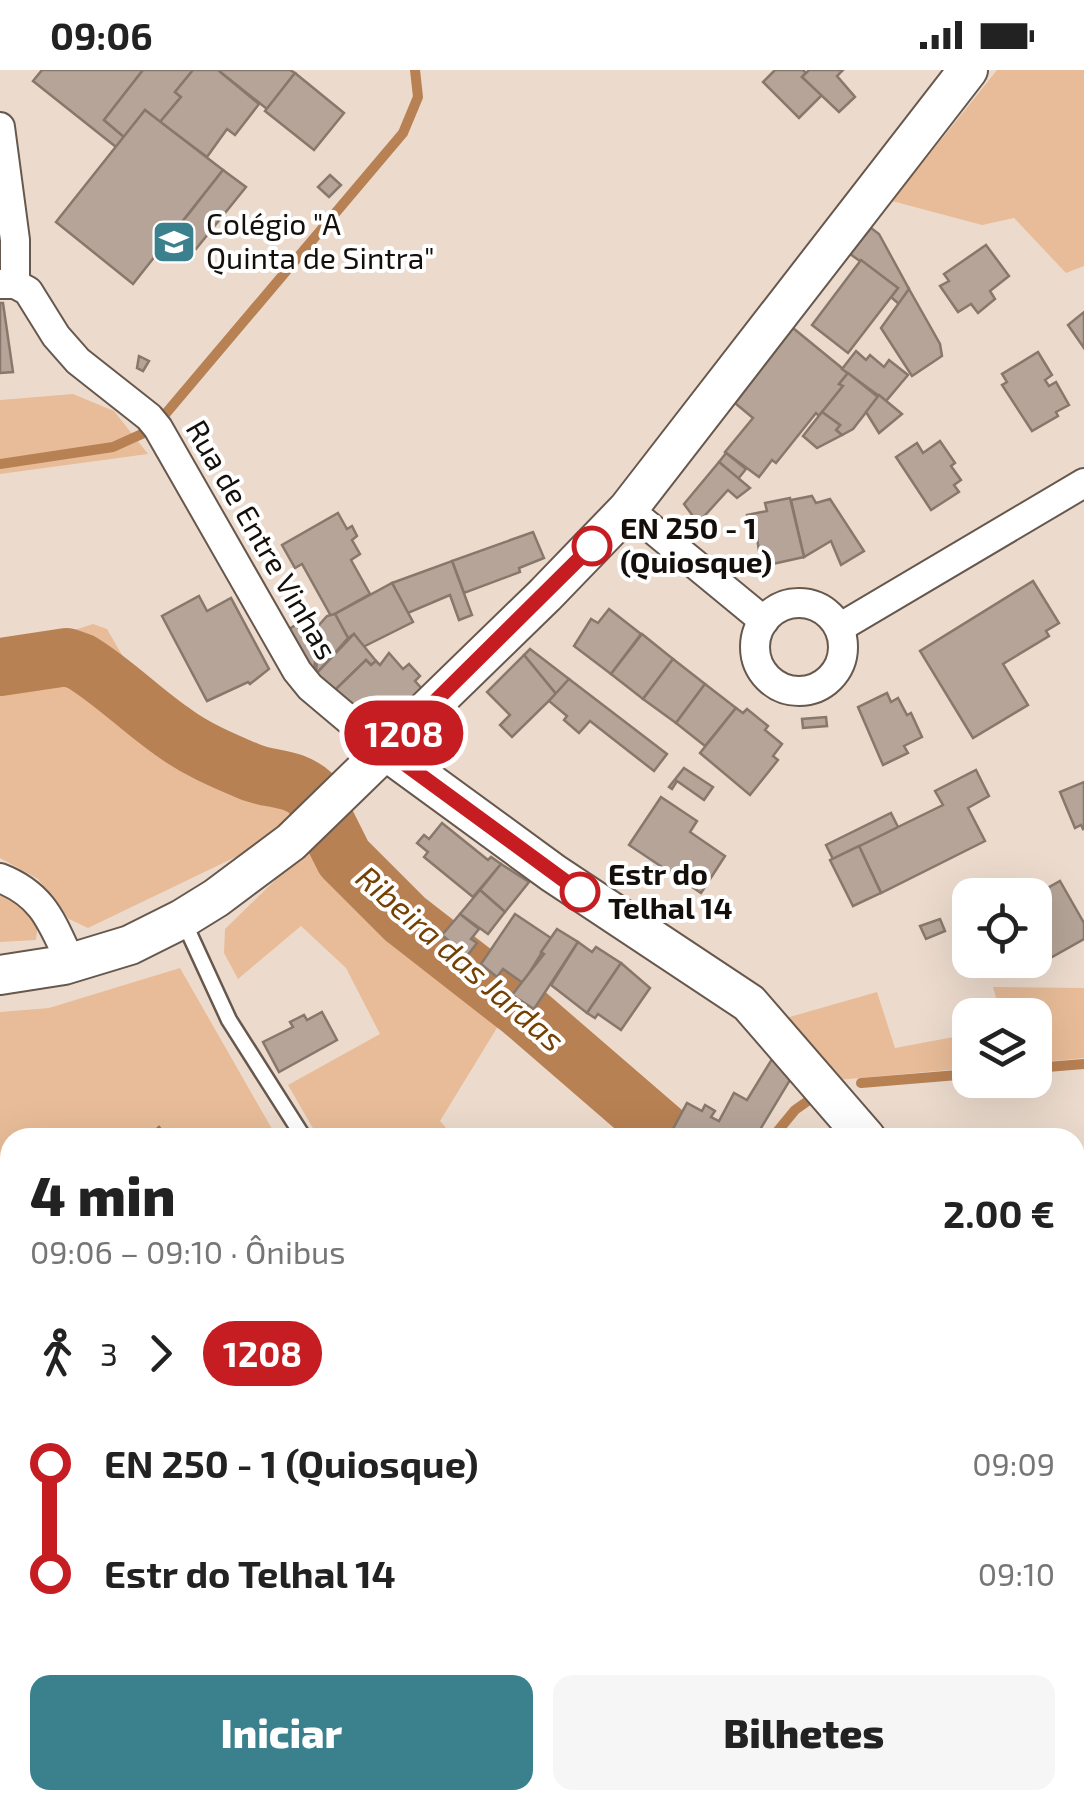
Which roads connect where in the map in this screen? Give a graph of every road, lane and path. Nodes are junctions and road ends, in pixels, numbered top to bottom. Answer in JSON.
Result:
{"nodes":[{"id":1,"x":968,"y":70,"type":"edge"},
{"id":2,"x":0,"y":126,"type":"edge"},
{"id":3,"x":7,"y":284,"type":"edge"},
{"id":4,"x":1084,"y":483,"type":"edge"},
{"id":5,"x":628,"y":509,"type":"junction"},
{"id":6,"x":764,"y":621,"type":"junction"},
{"id":7,"x":839,"y":628,"type":"junction"},
{"id":8,"x":386,"y":750,"type":"junction"},
{"id":9,"x":0,"y":878,"type":"edge"},
{"id":10,"x":182,"y":919,"type":"junction"},
{"id":11,"x":71,"y":963,"type":"junction"},
{"id":12,"x":0,"y":975,"type":"edge"},
{"id":13,"x":298,"y":1128,"type":"edge"},
{"id":14,"x":857,"y":1128,"type":"edge"}],
"edges":[{"from":1,"to":5,"type":"main road"},
{"from":2,"to":3,"type":"street"},
{"from":3,"to":8,"type":"street","name":"Rua de Entre Vinhas"},
{"from":4,"to":7,"type":"street"},
{"from":5,"to":6,"type":"street"},
{"from":5,"to":8,"type":"main road"},
{"from":6,"to":7,"type":"street"},
{"from":6,"to":7,"type":"street"},
{"from":8,"to":10,"type":"main road"},
{"from":8,"to":14,"type":"main road"},
{"from":9,"to":11,"type":"street"},
{"from":10,"to":11,"type":"main road"},
{"from":10,"to":13,"type":"lane"},
{"from":11,"to":12,"type":"main road"}]}
